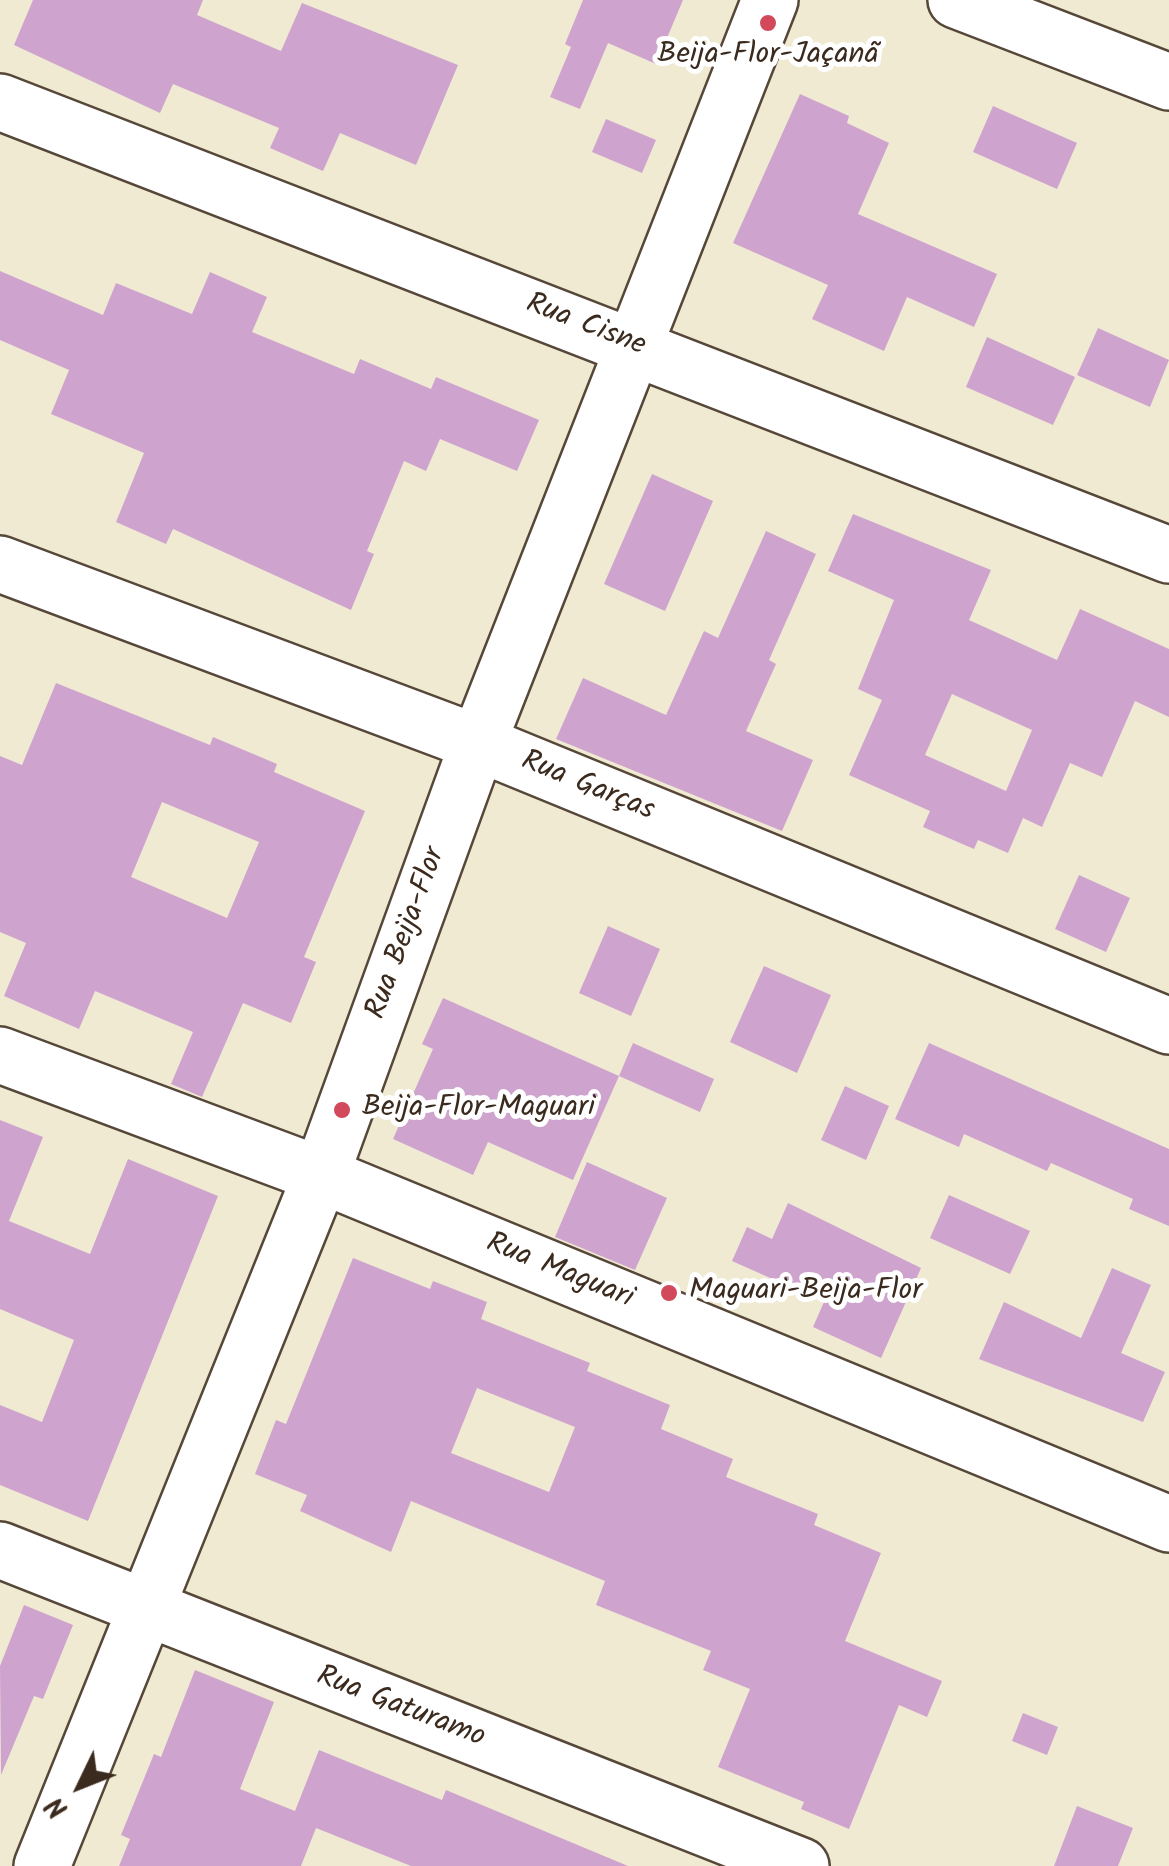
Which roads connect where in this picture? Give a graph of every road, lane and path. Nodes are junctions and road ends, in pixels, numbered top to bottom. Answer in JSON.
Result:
{"nodes":[{"id":1,"x":770,"y":0,"type":"edge"},
{"id":2,"x":956,"y":0,"type":"edge"},
{"id":3,"x":1169,"y":82,"type":"edge"},
{"id":4,"x":0,"y":102,"type":"edge"},
{"id":5,"x":636,"y":346,"type":"junction"},
{"id":6,"x":1169,"y":555,"type":"edge"},
{"id":7,"x":0,"y":564,"type":"edge"},
{"id":8,"x":478,"y":743,"type":"junction"},
{"id":9,"x":1169,"y":1026,"type":"edge"},
{"id":10,"x":0,"y":1055,"type":"edge"},
{"id":11,"x":321,"y":1174,"type":"junction"},
{"id":12,"x":1169,"y":1524,"type":"edge"},
{"id":13,"x":0,"y":1550,"type":"edge"},
{"id":14,"x":148,"y":1611,"type":"junction"},
{"id":15,"x":42,"y":1866,"type":"edge"},
{"id":16,"x":801,"y":1866,"type":"edge"}],
"edges":[{"from":1,"to":5,"type":"street","name":"Rua Beija-Flor"},
{"from":2,"to":3,"type":"street"},
{"from":4,"to":5,"type":"street","name":"Rua Cisne"},
{"from":5,"to":6,"type":"street","name":"Rua Cisne"},
{"from":5,"to":8,"type":"street","name":"Rua Beija-Flor"},
{"from":7,"to":8,"type":"street","name":"Rua Garças"},
{"from":8,"to":9,"type":"street","name":"Rua Garças"},
{"from":8,"to":11,"type":"street","name":"Rua Beija-Flor"},
{"from":10,"to":11,"type":"street","name":"Rua Maguari"},
{"from":11,"to":12,"type":"street","name":"Rua Maguari"},
{"from":11,"to":14,"type":"street","name":"Rua Beija-Flor"},
{"from":13,"to":14,"type":"street","name":"Rua Gaturamo"},
{"from":14,"to":15,"type":"street","name":"Rua Beija-Flor"},
{"from":14,"to":16,"type":"street","name":"Rua Gaturamo"}]}
